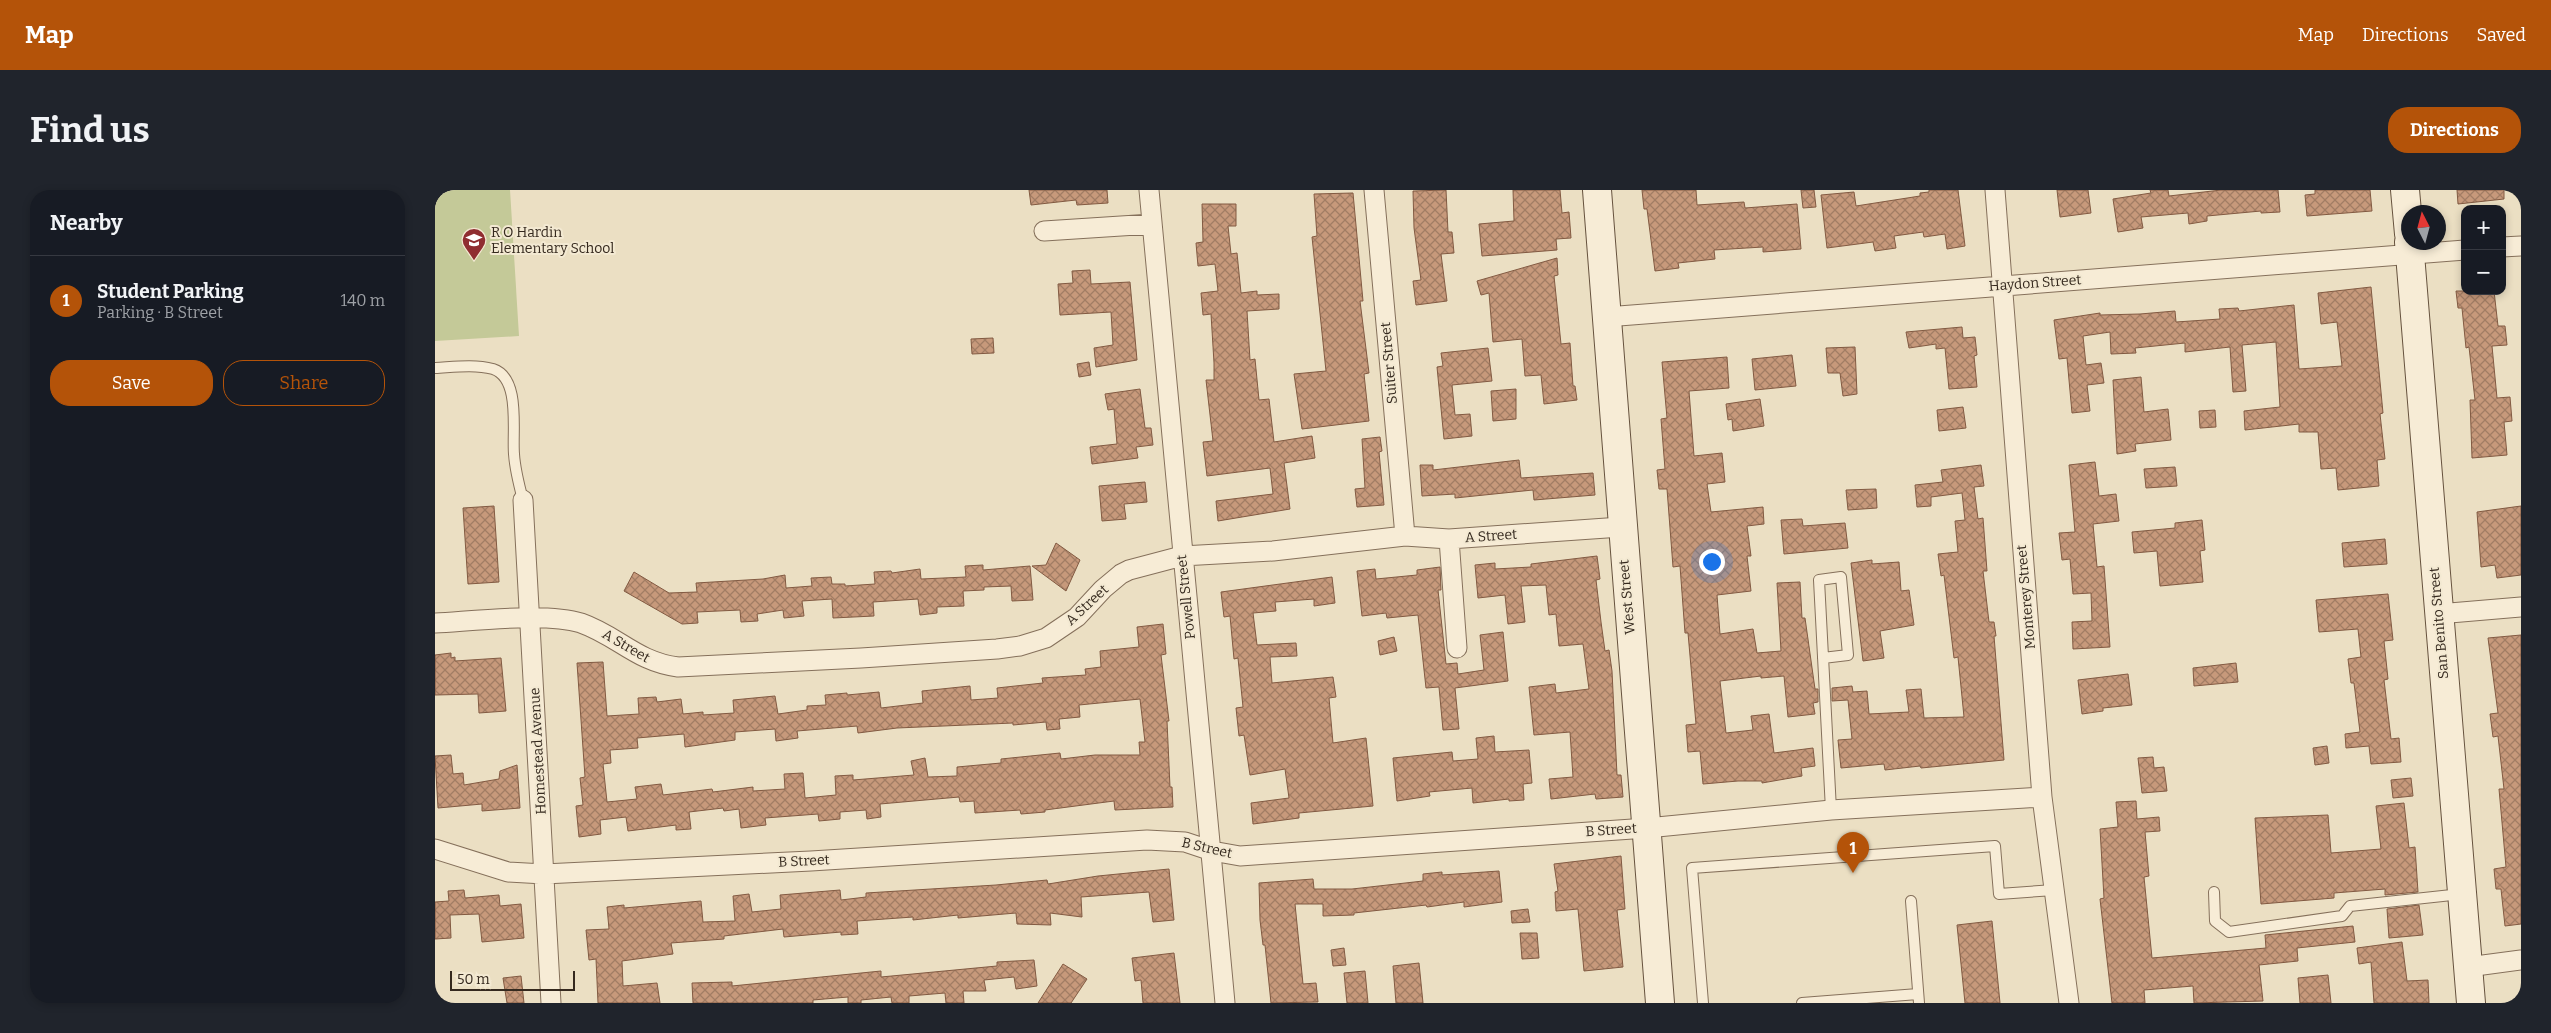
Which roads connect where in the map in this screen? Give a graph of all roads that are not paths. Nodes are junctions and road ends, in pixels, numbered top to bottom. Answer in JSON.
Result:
{"nodes":[{"id":1,"x":1149,"y":190,"type":"edge"},
{"id":2,"x":1374,"y":190,"type":"edge"},
{"id":3,"x":1597,"y":190,"type":"edge"},
{"id":4,"x":1995,"y":190,"type":"edge"},
{"id":5,"x":2405,"y":190,"type":"edge"},
{"id":6,"x":2406,"y":205,"type":"edge"},
{"id":7,"x":1152,"y":224,"type":"junction"},
{"id":8,"x":1044,"y":231,"type":"dead end"},
{"id":9,"x":2401,"y":245,"type":"edge"},
{"id":10,"x":2521,"y":246,"type":"edge"},
{"id":11,"x":2506,"y":247,"type":"edge"},
{"id":12,"x":2446,"y":248,"type":"edge"},
{"id":13,"x":2409,"y":250,"type":"edge"},
{"id":14,"x":2461,"y":250,"type":"edge"},
{"id":15,"x":2001,"y":286,"type":"junction"},
{"id":16,"x":1606,"y":317,"type":"junction"},
{"id":17,"x":435,"y":368,"type":"edge"},
{"id":18,"x":523,"y":500,"type":"joint"},
{"id":19,"x":1621,"y":527,"type":"junction"},
{"id":20,"x":1405,"y":536,"type":"junction"},
{"id":21,"x":1449,"y":539,"type":"junction"},
{"id":22,"x":1182,"y":556,"type":"junction"},
{"id":23,"x":2521,"y":608,"type":"edge"},
{"id":24,"x":2437,"y":614,"type":"junction"},
{"id":25,"x":531,"y":618,"type":"junction"},
{"id":26,"x":435,"y":623,"type":"edge"},
{"id":27,"x":1457,"y":648,"type":"dead end"},
{"id":28,"x":1823,"y":658,"type":"junction"},
{"id":29,"x":2042,"y":797,"type":"junction"},
{"id":30,"x":1831,"y":810,"type":"junction"},
{"id":31,"x":1647,"y":828,"type":"junction"},
{"id":32,"x":435,"y":850,"type":"edge"},
{"id":33,"x":1212,"y":851,"type":"junction"},
{"id":34,"x":544,"y":874,"type":"junction"},
{"id":35,"x":2054,"y":890,"type":"junction"},
{"id":36,"x":2214,"y":892,"type":"dead end"},
{"id":37,"x":2462,"y":894,"type":"junction"},
{"id":38,"x":1911,"y":901,"type":"dead end"},
{"id":39,"x":2521,"y":960,"type":"edge"},
{"id":40,"x":2468,"y":967,"type":"junction"},
{"id":41,"x":1918,"y":999,"type":"edge"},
{"id":42,"x":551,"y":1003,"type":"edge"},
{"id":43,"x":1225,"y":1003,"type":"edge"},
{"id":44,"x":1660,"y":1003,"type":"edge"},
{"id":45,"x":1703,"y":1003,"type":"edge"},
{"id":46,"x":1803,"y":1003,"type":"edge"},
{"id":47,"x":2069,"y":1003,"type":"edge"},
{"id":48,"x":2471,"y":1003,"type":"edge"}],
"edges":[{"from":1,"to":7,"type":"street","name":"Powell Street"},
{"from":2,"to":20,"type":"street","name":"Suiter Street"},
{"from":3,"to":16,"type":"street","name":"West Street"},
{"from":4,"to":15,"type":"street","name":"Monterey Street"},
{"from":5,"to":6,"type":"street","name":"San Benito Street"},
{"from":7,"to":8,"type":"street"},
{"from":7,"to":22,"type":"street","name":"Powell Street"},
{"from":9,"to":15,"type":"street","name":"Haydon Street"},
{"from":10,"to":11,"type":"street"},
{"from":12,"to":14,"type":"street","name":"Haydon Street"},
{"from":13,"to":24,"type":"street","name":"San Benito Street"},
{"from":15,"to":16,"type":"street","name":"Haydon Street"},
{"from":15,"to":29,"type":"street","name":"Monterey Street"},
{"from":16,"to":19,"type":"street","name":"West Street"},
{"from":17,"to":18,"type":"lane"},
{"from":18,"to":25,"type":"street","name":"Homestead Avenue"},
{"from":19,"to":21,"type":"street","name":"A Street"},
{"from":19,"to":31,"type":"street","name":"West Street"},
{"from":20,"to":21,"type":"street","name":"A Street"},
{"from":20,"to":22,"type":"street","name":"A Street"},
{"from":21,"to":27,"type":"street"},
{"from":22,"to":25,"type":"street","name":"A Street"},
{"from":22,"to":33,"type":"street","name":"Powell Street"},
{"from":23,"to":24,"type":"street"},
{"from":24,"to":37,"type":"street","name":"San Benito Street"},
{"from":25,"to":26,"type":"street","name":"A Street"},
{"from":25,"to":34,"type":"street","name":"Homestead Avenue"},
{"from":28,"to":28,"type":"lane"},
{"from":28,"to":30,"type":"lane"},
{"from":29,"to":30,"type":"street","name":"B Street"},
{"from":29,"to":35,"type":"street","name":"Monterey Street"},
{"from":30,"to":31,"type":"street","name":"B Street"},
{"from":31,"to":33,"type":"street","name":"B Street"},
{"from":31,"to":44,"type":"street","name":"West Street"},
{"from":32,"to":34,"type":"street","name":"B Street"},
{"from":33,"to":34,"type":"street","name":"B Street"},
{"from":33,"to":43,"type":"street","name":"Powell Street"},
{"from":34,"to":42,"type":"street","name":"Homestead Avenue"},
{"from":35,"to":45,"type":"lane"},
{"from":35,"to":47,"type":"street","name":"Monterey Street"},
{"from":36,"to":37,"type":"lane"},
{"from":37,"to":40,"type":"street","name":"San Benito Street"},
{"from":38,"to":41,"type":"lane"},
{"from":39,"to":40,"type":"street"},
{"from":40,"to":48,"type":"street","name":"San Benito Street"},
{"from":41,"to":46,"type":"lane"}]}
